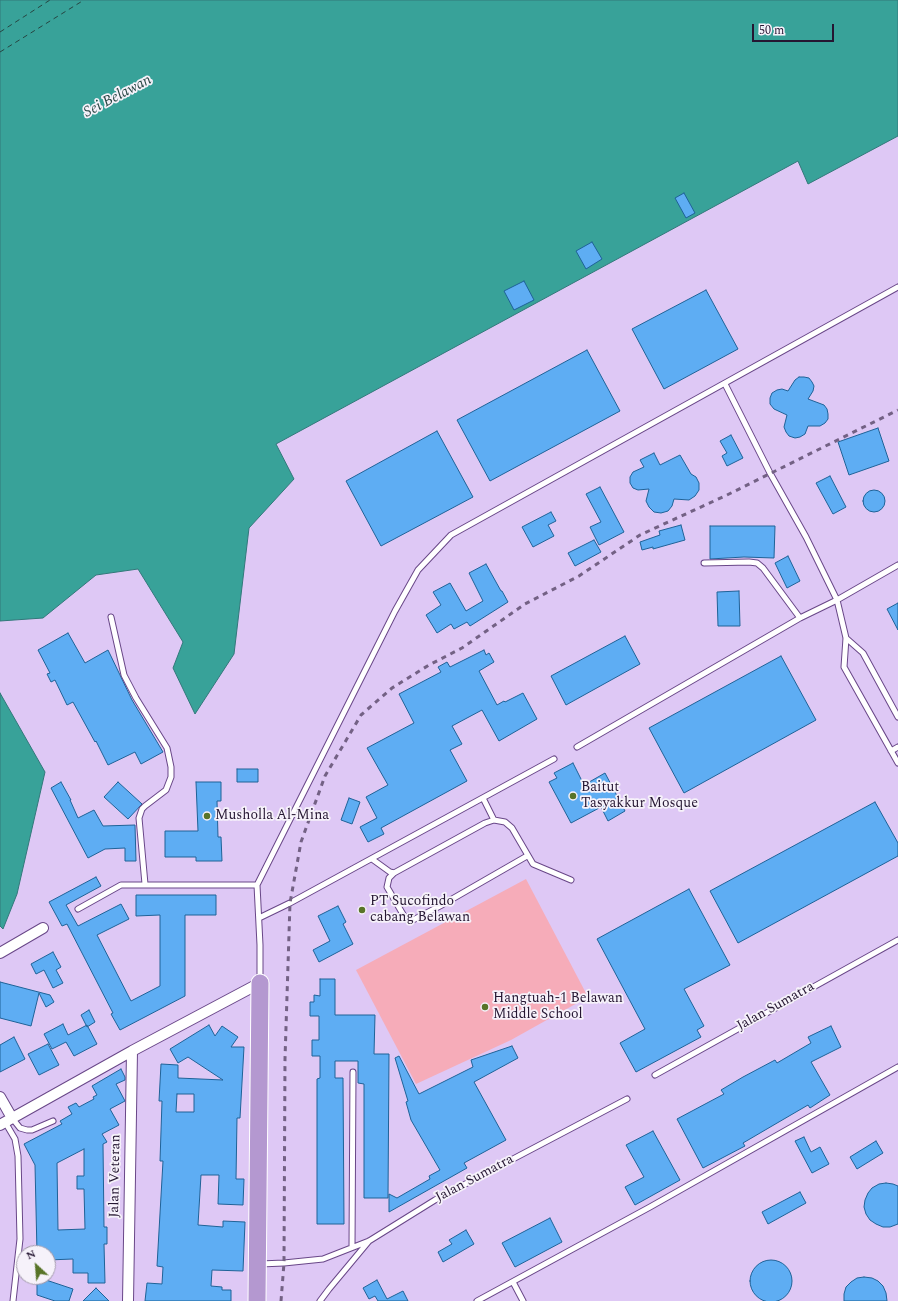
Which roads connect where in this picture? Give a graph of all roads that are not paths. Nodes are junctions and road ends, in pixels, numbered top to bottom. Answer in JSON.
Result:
{"nodes":[{"id":1,"x":898,"y":287,"type":"edge"},
{"id":2,"x":725,"y":384,"type":"junction"},
{"id":3,"x":704,"y":563,"type":"dead end"},
{"id":4,"x":898,"y":565,"type":"edge"},
{"id":5,"x":837,"y":600,"type":"junction"},
{"id":6,"x":111,"y":616,"type":"dead end"},
{"id":7,"x":800,"y":618,"type":"junction"},
{"id":8,"x":846,"y":638,"type":"junction"},
{"id":9,"x":898,"y":717,"type":"edge"},
{"id":10,"x":576,"y":747,"type":"dead end"},
{"id":11,"x":898,"y":747,"type":"edge"},
{"id":12,"x":891,"y":751,"type":"junction"},
{"id":13,"x":554,"y":759,"type":"dead end"},
{"id":14,"x":898,"y":763,"type":"edge"},
{"id":15,"x":483,"y":798,"type":"junction"},
{"id":16,"x":494,"y":820,"type":"junction"},
{"id":17,"x":527,"y":856,"type":"junction"},
{"id":18,"x":372,"y":858,"type":"junction"},
{"id":19,"x":394,"y":873,"type":"junction"},
{"id":20,"x":571,"y":880,"type":"dead end"},
{"id":21,"x":145,"y":884,"type":"junction"},
{"id":22,"x":257,"y":885,"type":"junction"},
{"id":23,"x":78,"y":909,"type":"dead end"},
{"id":24,"x":259,"y":918,"type":"junction"},
{"id":25,"x":43,"y":928,"type":"dead end"},
{"id":26,"x":898,"y":940,"type":"edge"},
{"id":27,"x":0,"y":952,"type":"edge"},
{"id":28,"x":260,"y":983,"type":"junction"},
{"id":29,"x":132,"y":1051,"type":"junction"},
{"id":30,"x":898,"y":1067,"type":"edge"},
{"id":31,"x":353,"y":1072,"type":"dead end"},
{"id":32,"x":655,"y":1074,"type":"dead end"},
{"id":33,"x":0,"y":1097,"type":"edge"},
{"id":34,"x":627,"y":1098,"type":"dead end"},
{"id":35,"x":53,"y":1121,"type":"dead end"},
{"id":36,"x":6,"y":1122,"type":"edge"},
{"id":37,"x":369,"y":1241,"type":"junction"},
{"id":38,"x":352,"y":1247,"type":"junction"},
{"id":39,"x":258,"y":1264,"type":"junction"},
{"id":40,"x":513,"y":1282,"type":"junction"},
{"id":41,"x":13,"y":1301,"type":"edge"},
{"id":42,"x":128,"y":1301,"type":"edge"},
{"id":43,"x":257,"y":1301,"type":"edge"},
{"id":44,"x":320,"y":1301,"type":"edge"},
{"id":45,"x":477,"y":1301,"type":"edge"},
{"id":46,"x":523,"y":1301,"type":"edge"}],
"edges":[{"from":1,"to":2,"type":"lane"},
{"from":2,"to":5,"type":"lane"},
{"from":2,"to":22,"type":"lane"},
{"from":3,"to":7,"type":"lane"},
{"from":4,"to":5,"type":"lane"},
{"from":5,"to":7,"type":"lane"},
{"from":5,"to":8,"type":"lane"},
{"from":6,"to":21,"type":"lane"},
{"from":7,"to":10,"type":"lane"},
{"from":8,"to":9,"type":"lane"},
{"from":8,"to":12,"type":"lane"},
{"from":11,"to":12,"type":"lane"},
{"from":12,"to":14,"type":"lane"},
{"from":13,"to":15,"type":"lane"},
{"from":15,"to":16,"type":"lane"},
{"from":15,"to":18,"type":"lane"},
{"from":16,"to":17,"type":"lane"},
{"from":16,"to":19,"type":"lane"},
{"from":17,"to":19,"type":"lane"},
{"from":17,"to":20,"type":"lane"},
{"from":18,"to":19,"type":"lane"},
{"from":18,"to":24,"type":"lane"},
{"from":21,"to":22,"type":"lane"},
{"from":21,"to":23,"type":"lane"},
{"from":22,"to":24,"type":"lane"},
{"from":24,"to":28,"type":"lane"},
{"from":25,"to":27,"type":"street"},
{"from":26,"to":32,"type":"lane","name":"Jalan Sumatra"},
{"from":28,"to":29,"type":"street"},
{"from":28,"to":39,"type":"highway"},
{"from":29,"to":36,"type":"street"},
{"from":29,"to":42,"type":"street","name":"Jalan Veteran"},
{"from":30,"to":40,"type":"lane"},
{"from":31,"to":38,"type":"lane"},
{"from":33,"to":36,"type":"street"},
{"from":34,"to":37,"type":"lane","name":"Jalan Sumatra"},
{"from":35,"to":36,"type":"lane"},
{"from":36,"to":41,"type":"lane"},
{"from":37,"to":38,"type":"lane","name":"Jalan Sumatra"},
{"from":37,"to":44,"type":"lane"},
{"from":38,"to":39,"type":"lane","name":"Jalan Sumatra"},
{"from":39,"to":43,"type":"highway"},
{"from":40,"to":45,"type":"lane"},
{"from":40,"to":46,"type":"lane"}]}
